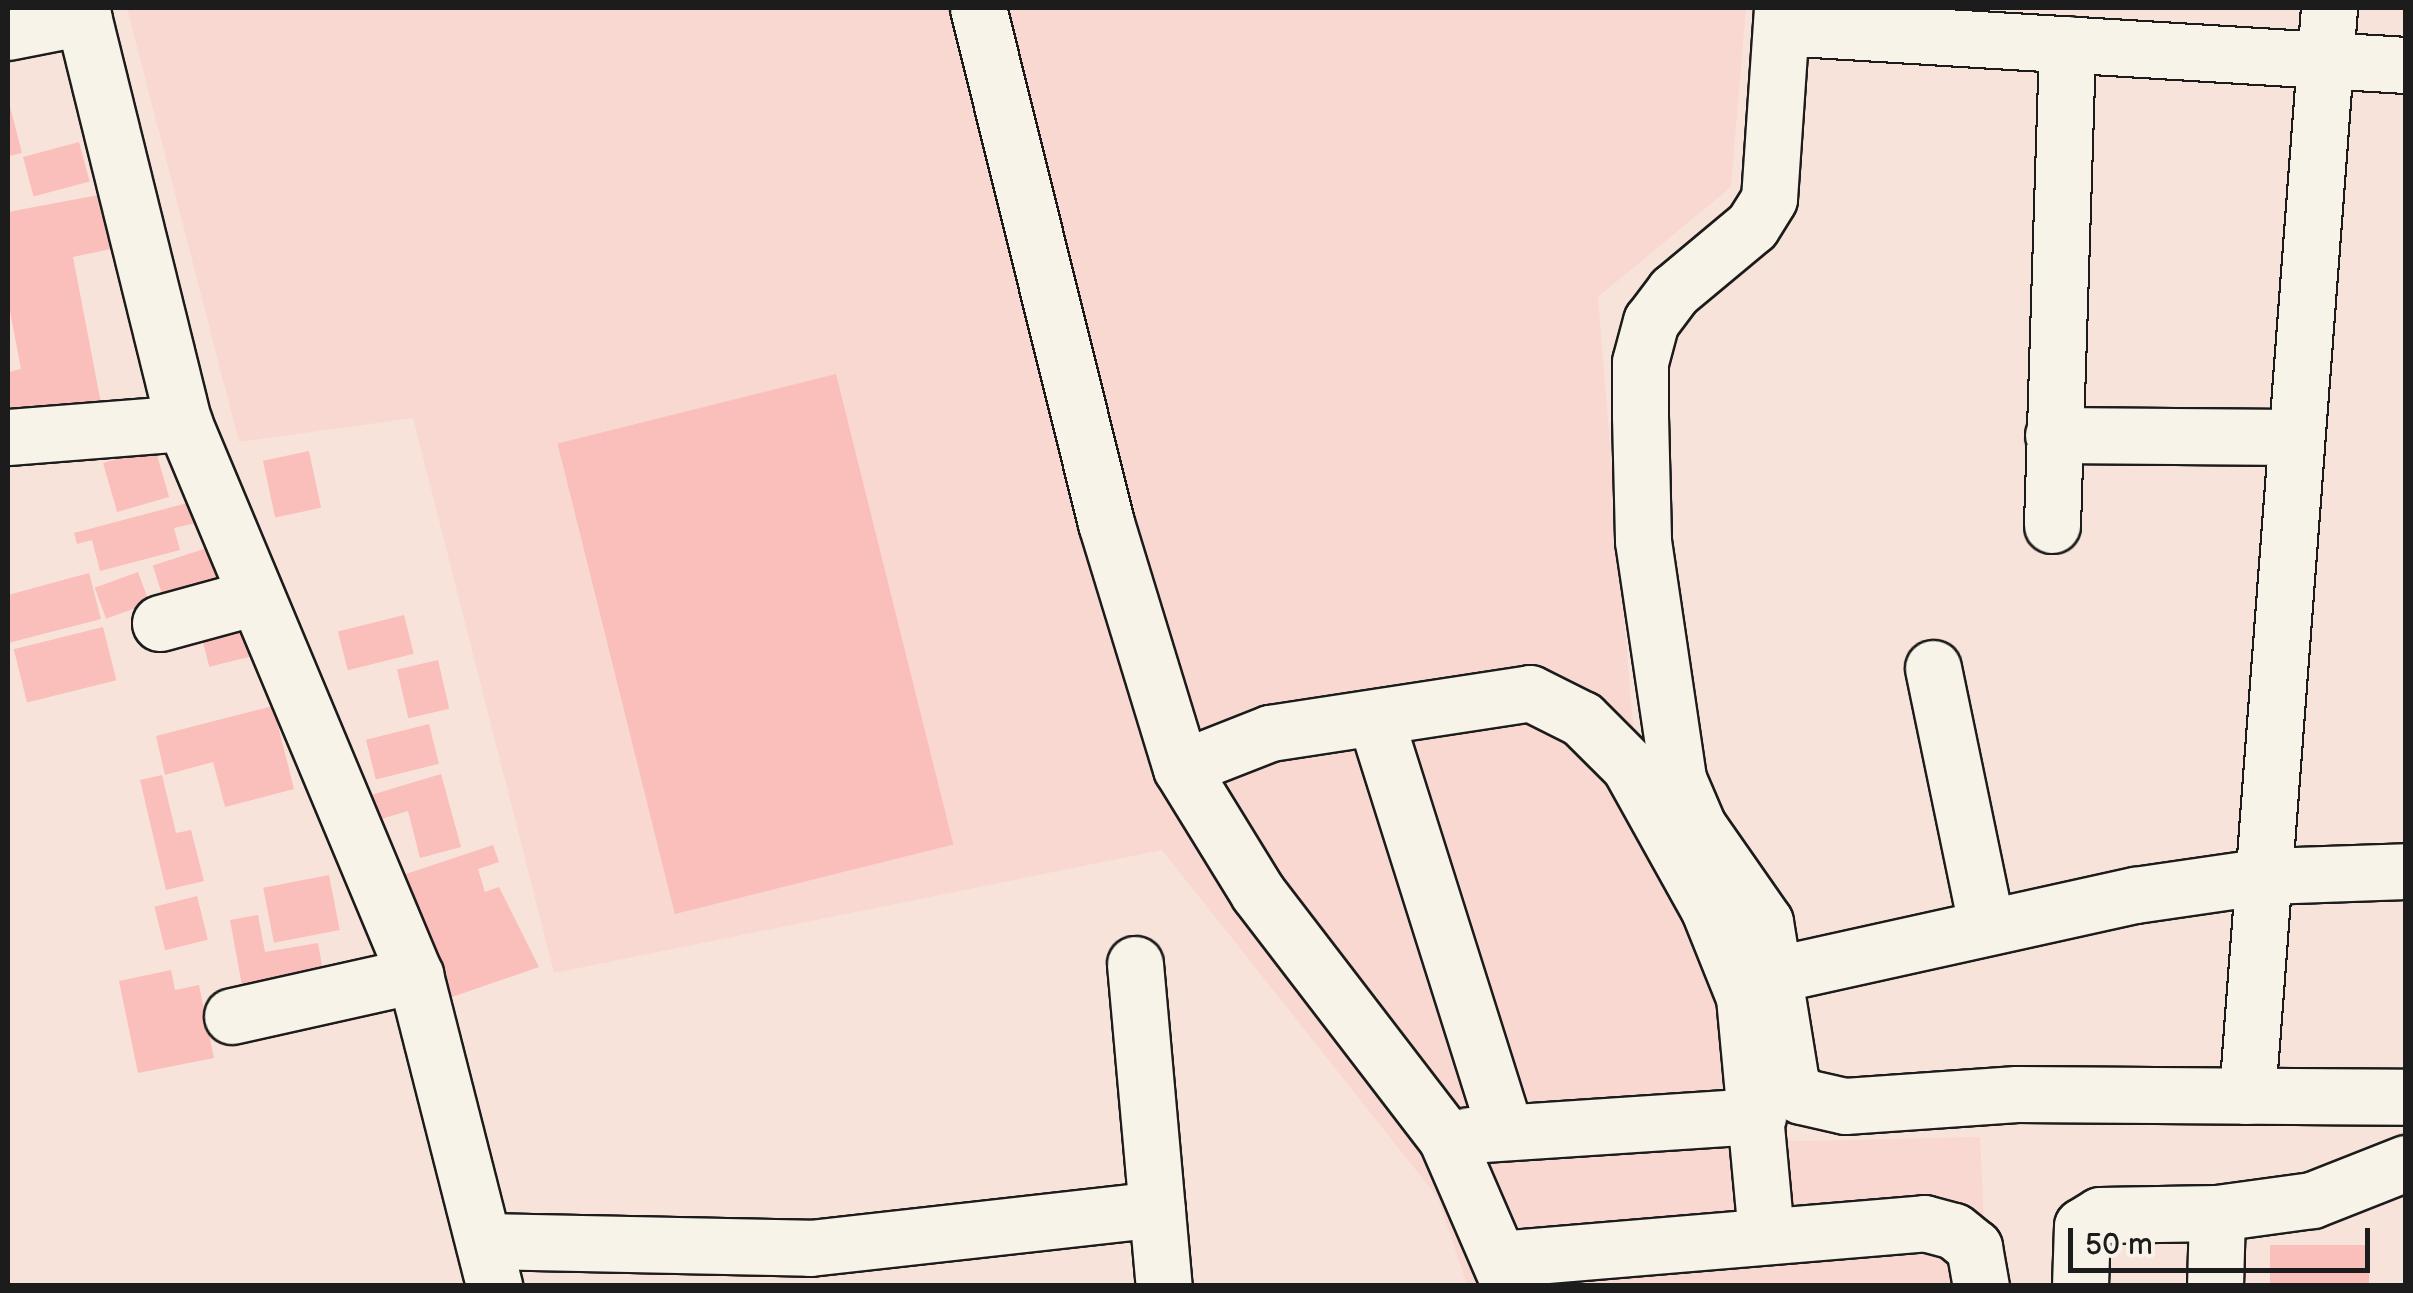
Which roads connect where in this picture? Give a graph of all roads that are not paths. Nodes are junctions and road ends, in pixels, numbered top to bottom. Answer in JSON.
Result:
{"nodes":[{"id":1,"x":978,"y":8,"type":"edge"},
{"id":2,"x":82,"y":12,"type":"edge"},
{"id":3,"x":1782,"y":17,"type":"edge"},
{"id":4,"x":2131,"y":28,"type":"edge"},
{"id":5,"x":8,"y":32,"type":"edge"},
{"id":6,"x":2327,"y":33,"type":"edge"},
{"id":7,"x":2067,"y":44,"type":"junction"},
{"id":8,"x":2406,"y":66,"type":"edge"},
{"id":9,"x":184,"y":424,"type":"junction"},
{"id":10,"x":2053,"y":435,"type":"junction"},
{"id":11,"x":8,"y":437,"type":"edge"},
{"id":12,"x":2296,"y":437,"type":"junction"},
{"id":13,"x":2052,"y":524,"type":"dead end"},
{"id":14,"x":255,"y":596,"type":"junction"},
{"id":15,"x":160,"y":623,"type":"dead end"},
{"id":16,"x":1933,"y":668,"type":"dead end"},
{"id":17,"x":1376,"y":721,"type":"junction"},
{"id":18,"x":1181,"y":768,"type":"junction"},
{"id":19,"x":2406,"y":871,"type":"edge"},
{"id":20,"x":2266,"y":876,"type":"junction"},
{"id":21,"x":1986,"y":924,"type":"junction"},
{"id":22,"x":1135,"y":964,"type":"dead end"},
{"id":23,"x":1778,"y":974,"type":"junction"},
{"id":24,"x":415,"y":975,"type":"junction"},
{"id":25,"x":232,"y":1016,"type":"dead end"},
{"id":26,"x":2247,"y":1096,"type":"junction"},
{"id":27,"x":2406,"y":1097,"type":"edge"},
{"id":28,"x":1758,"y":1116,"type":"junction"},
{"id":29,"x":1505,"y":1131,"type":"junction"},
{"id":30,"x":1446,"y":1138,"type":"junction"},
{"id":31,"x":2406,"y":1164,"type":"edge"},
{"id":32,"x":1157,"y":1209,"type":"junction"},
{"id":33,"x":2217,"y":1213,"type":"junction"},
{"id":34,"x":1766,"y":1236,"type":"junction"},
{"id":35,"x":489,"y":1264,"type":"edge"},
{"id":36,"x":1504,"y":1272,"type":"edge"},
{"id":37,"x":1164,"y":1286,"type":"edge"},
{"id":38,"x":1981,"y":1286,"type":"edge"},
{"id":39,"x":2080,"y":1286,"type":"edge"},
{"id":40,"x":2215,"y":1286,"type":"edge"}],
"edges":[{"from":1,"to":18,"type":"street"},
{"from":2,"to":5,"type":"street"},
{"from":2,"to":9,"type":"street"},
{"from":3,"to":7,"type":"street"},
{"from":3,"to":23,"type":"street"},
{"from":4,"to":6,"type":"street"},
{"from":4,"to":7,"type":"street"},
{"from":6,"to":8,"type":"street"},
{"from":6,"to":12,"type":"street"},
{"from":7,"to":10,"type":"street"},
{"from":9,"to":11,"type":"street"},
{"from":9,"to":14,"type":"street"},
{"from":10,"to":12,"type":"street"},
{"from":10,"to":13,"type":"street"},
{"from":12,"to":20,"type":"street"},
{"from":14,"to":15,"type":"street"},
{"from":14,"to":24,"type":"street"},
{"from":16,"to":21,"type":"street"},
{"from":17,"to":18,"type":"street"},
{"from":17,"to":28,"type":"street"},
{"from":17,"to":29,"type":"street"},
{"from":18,"to":30,"type":"street"},
{"from":19,"to":20,"type":"street"},
{"from":20,"to":21,"type":"street"},
{"from":20,"to":26,"type":"street"},
{"from":21,"to":23,"type":"street"},
{"from":22,"to":32,"type":"street"},
{"from":23,"to":26,"type":"street"},
{"from":24,"to":25,"type":"street"},
{"from":24,"to":35,"type":"street"},
{"from":26,"to":27,"type":"street"},
{"from":28,"to":29,"type":"street"},
{"from":28,"to":34,"type":"street"},
{"from":29,"to":30,"type":"street"},
{"from":30,"to":36,"type":"street"},
{"from":31,"to":33,"type":"street"},
{"from":32,"to":35,"type":"street"},
{"from":32,"to":37,"type":"street"},
{"from":33,"to":39,"type":"street"},
{"from":33,"to":40,"type":"street"},
{"from":34,"to":36,"type":"street"},
{"from":34,"to":38,"type":"street"}]}
